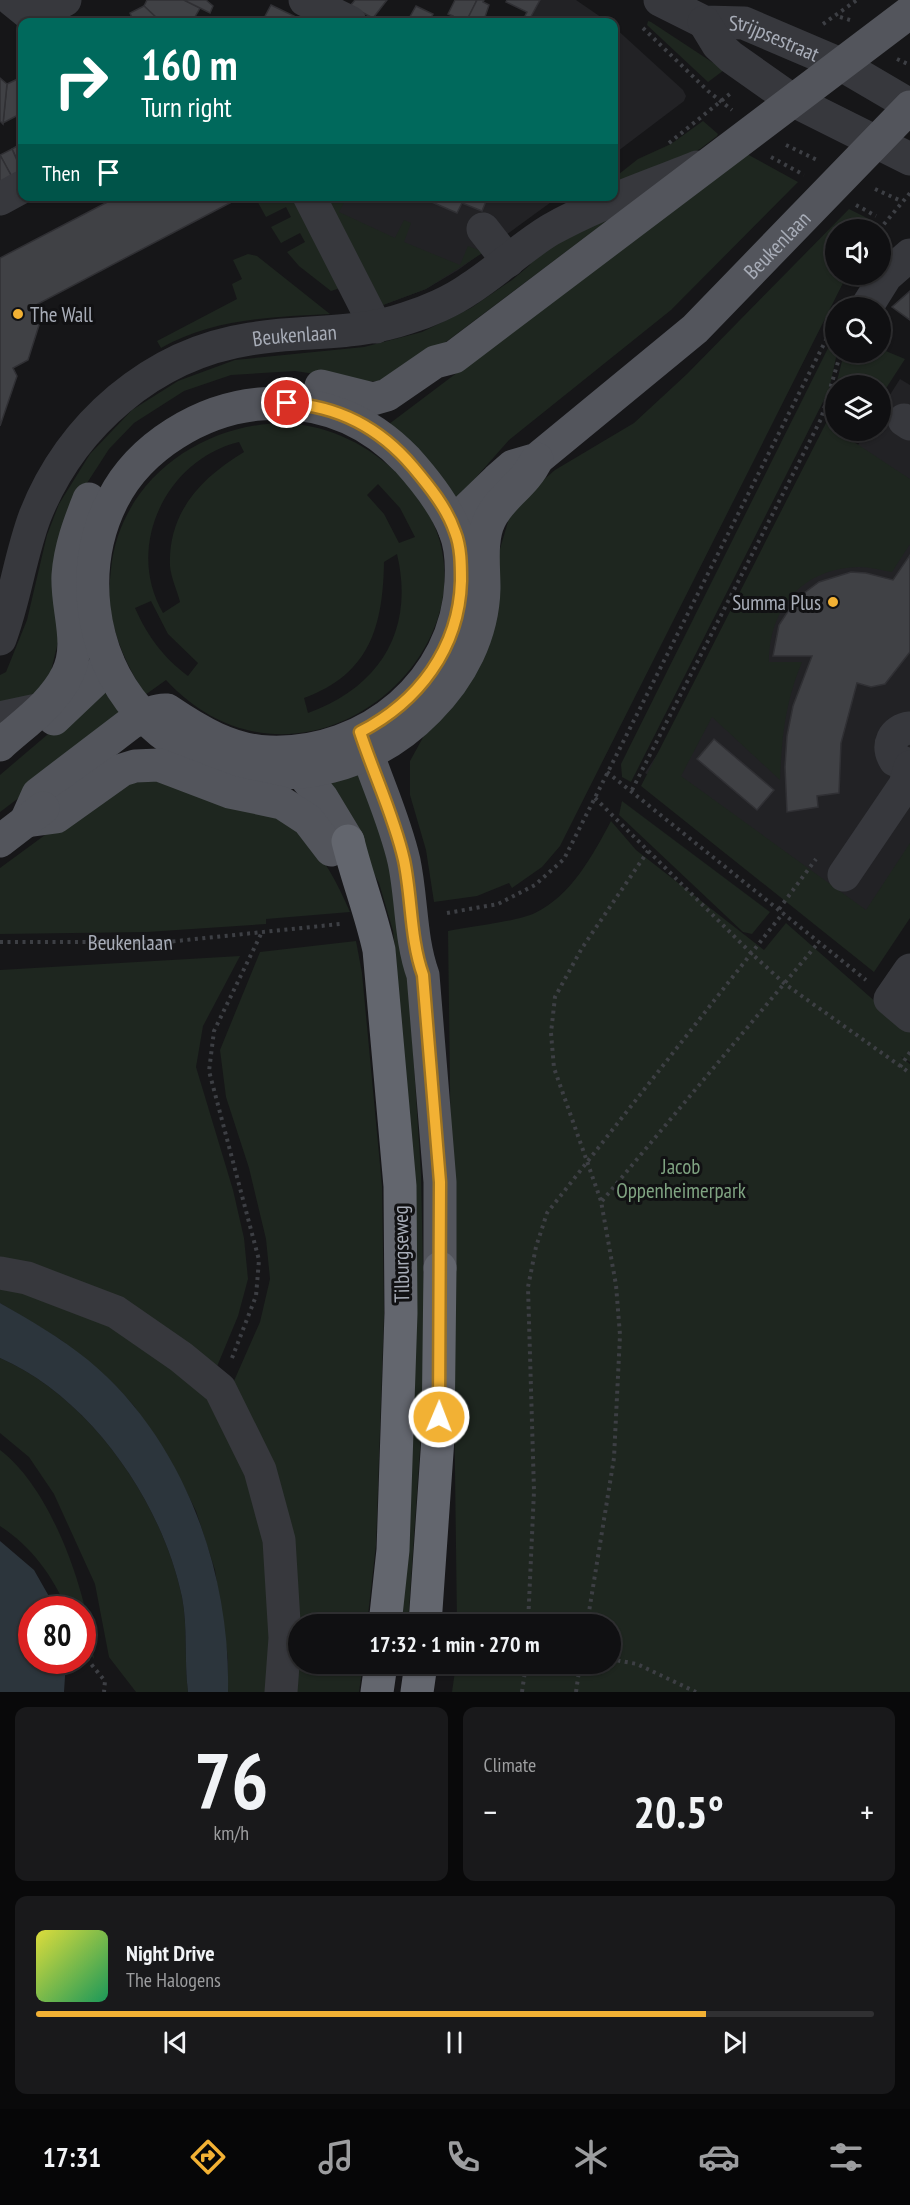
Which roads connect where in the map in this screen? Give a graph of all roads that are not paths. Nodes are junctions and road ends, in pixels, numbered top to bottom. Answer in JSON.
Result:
{"nodes":[{"id":1,"x":12,"y":0,"type":"edge"},
{"id":2,"x":65,"y":0,"type":"edge"},
{"id":3,"x":305,"y":0,"type":"edge"},
{"id":4,"x":650,"y":9,"type":"edge"},
{"id":5,"x":910,"y":12,"type":"edge"},
{"id":6,"x":342,"y":18,"type":"edge"},
{"id":7,"x":704,"y":22,"type":"junction"},
{"id":8,"x":840,"y":64,"type":"junction"},
{"id":9,"x":792,"y":100,"type":"junction"},
{"id":10,"x":910,"y":106,"type":"edge"},
{"id":11,"x":876,"y":143,"type":"junction"},
{"id":12,"x":910,"y":159,"type":"edge"},
{"id":13,"x":715,"y":160,"type":"junction"},
{"id":14,"x":18,"y":189,"type":"edge"},
{"id":15,"x":0,"y":199,"type":"edge"},
{"id":16,"x":618,"y":199,"type":"edge"},
{"id":17,"x":312,"y":201,"type":"edge"},
{"id":18,"x":613,"y":201,"type":"edge"},
{"id":19,"x":483,"y":230,"type":"dead end"},
{"id":20,"x":910,"y":255,"type":"edge"},
{"id":21,"x":508,"y":261,"type":"junction"},
{"id":22,"x":873,"y":297,"type":"edge"},
{"id":23,"x":376,"y":327,"type":"junction"},
{"id":24,"x":454,"y":357,"type":"junction"},
{"id":25,"x":370,"y":427,"type":"junction"},
{"id":26,"x":470,"y":530,"type":"junction"},
{"id":27,"x":0,"y":639,"type":"edge"},
{"id":28,"x":108,"y":662,"type":"junction"},
{"id":29,"x":41,"y":709,"type":"junction"},
{"id":30,"x":0,"y":718,"type":"edge"},
{"id":31,"x":151,"y":724,"type":"junction"},
{"id":32,"x":910,"y":728,"type":"edge"},
{"id":33,"x":372,"y":744,"type":"junction"},
{"id":34,"x":0,"y":745,"type":"edge"},
{"id":35,"x":0,"y":765,"type":"edge"},
{"id":36,"x":910,"y":766,"type":"edge"},
{"id":37,"x":302,"y":774,"type":"junction"},
{"id":38,"x":26,"y":821,"type":"junction"},
{"id":39,"x":0,"y":841,"type":"edge"},
{"id":40,"x":339,"y":845,"type":"junction"},
{"id":41,"x":844,"y":875,"type":"dead end"},
{"id":42,"x":910,"y":970,"type":"edge"},
{"id":43,"x":900,"y":1008,"type":"edge"},
{"id":44,"x":440,"y":1268,"type":"joint"},
{"id":45,"x":0,"y":1273,"type":"edge"},
{"id":46,"x":386,"y":1614,"type":"edge"},
{"id":47,"x":426,"y":1614,"type":"edge"},
{"id":48,"x":380,"y":1674,"type":"edge"},
{"id":49,"x":420,"y":1674,"type":"edge"},
{"id":50,"x":282,"y":1692,"type":"edge"},
{"id":51,"x":377,"y":1692,"type":"edge"},
{"id":52,"x":417,"y":1692,"type":"edge"}],
"edges":[{"from":1,"to":2,"type":"street"},
{"from":3,"to":6,"type":"street"},
{"from":4,"to":7,"type":"street","name":"Strijpsestraat"},
{"from":5,"to":8,"type":"main road","name":"Beukenlaan"},
{"from":7,"to":8,"type":"street","name":"Strijpsestraat"},
{"from":7,"to":9,"type":"street","name":"Strijpsestraat"},
{"from":8,"to":9,"type":"main road","name":"Beukenlaan"},
{"from":8,"to":10,"type":"street","name":"Strijpsestraat"},
{"from":9,"to":11,"type":"street","name":"Strijpsestraat"},
{"from":9,"to":13,"type":"main road","name":"Beukenlaan"},
{"from":10,"to":11,"type":"main road","name":"Beukenlaan"},
{"from":11,"to":12,"type":"street","name":"Strijpsestraat"},
{"from":11,"to":26,"type":"main road","name":"Beukenlaan"},
{"from":13,"to":16,"type":"street","name":"Beukenlaan"},
{"from":13,"to":24,"type":"main road","name":"Beukenlaan"},
{"from":14,"to":15,"type":"street"},
{"from":17,"to":23,"type":"street"},
{"from":18,"to":21,"type":"street","name":"Beukenlaan"},
{"from":19,"to":21,"type":"street"},
{"from":20,"to":22,"type":"street"},
{"from":21,"to":23,"type":"street","name":"Beukenlaan"},
{"from":23,"to":27,"type":"street","name":"Beukenlaan"},
{"from":24,"to":25,"type":"main road","name":"Beukenlaan"},
{"from":24,"to":29,"type":"main road","name":"Beukenlaan"},
{"from":25,"to":26,"type":"main road"},
{"from":25,"to":28,"type":"main road"},
{"from":26,"to":33,"type":"main road"},
{"from":28,"to":31,"type":"main road"},
{"from":28,"to":35,"type":"main road"},
{"from":29,"to":30,"type":"street"},
{"from":29,"to":34,"type":"main road","name":"Beukenlaan"},
{"from":31,"to":33,"type":"main road"},
{"from":31,"to":37,"type":"main road"},
{"from":31,"to":38,"type":"main road"},
{"from":32,"to":36,"type":"street"},
{"from":33,"to":37,"type":"main road"},
{"from":33,"to":44,"type":"main road","name":"Tilburgseweg"},
{"from":36,"to":41,"type":"street"},
{"from":37,"to":40,"type":"main road","name":"Tilburgseweg"},
{"from":38,"to":39,"type":"main road"},
{"from":38,"to":40,"type":"main road","name":"Tilburgseweg"},
{"from":40,"to":46,"type":"highway","name":"Tilburgseweg"},
{"from":42,"to":43,"type":"street"},
{"from":44,"to":47,"type":"highway","name":"Tilburgseweg"},
{"from":45,"to":50,"type":"street"},
{"from":48,"to":51,"type":"highway"},
{"from":49,"to":52,"type":"highway"}]}
